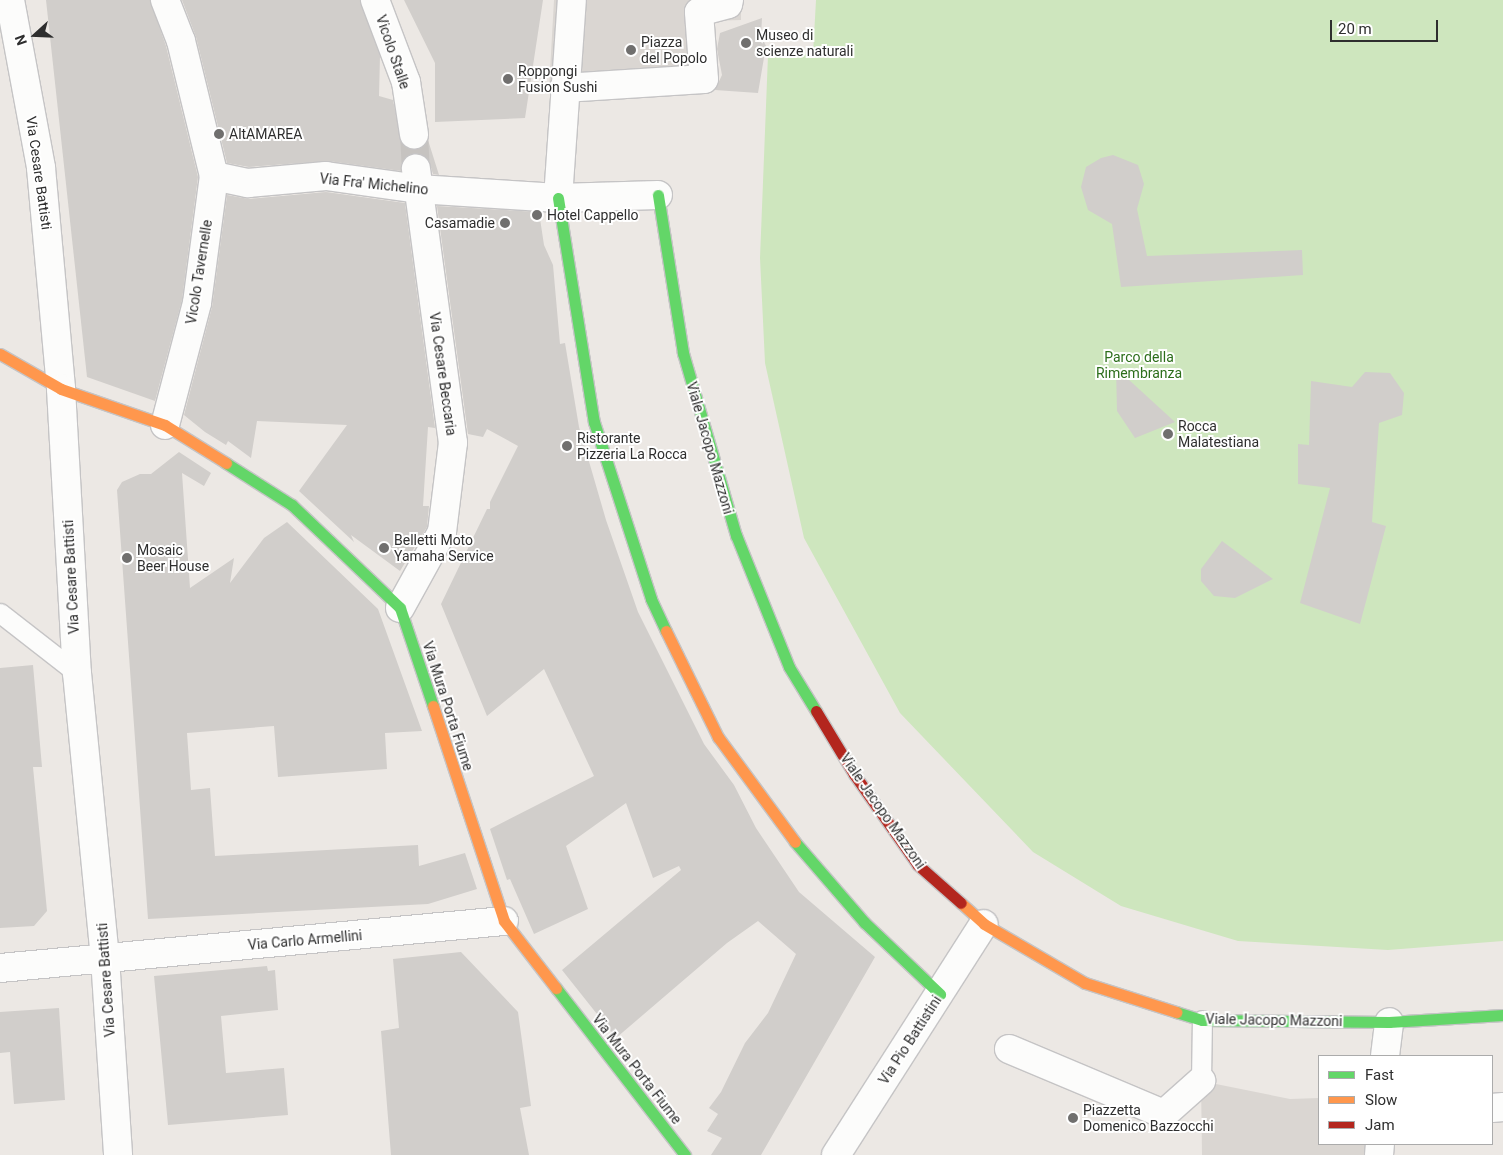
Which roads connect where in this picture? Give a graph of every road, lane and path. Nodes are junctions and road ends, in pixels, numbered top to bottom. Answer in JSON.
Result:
{"nodes":[{"id":1,"x":10,"y":0,"type":"edge"},
{"id":2,"x":165,"y":0,"type":"edge"},
{"id":3,"x":375,"y":0,"type":"edge"},
{"id":4,"x":572,"y":0,"type":"edge"},
{"id":5,"x":728,"y":0,"type":"edge"},
{"id":6,"x":698,"y":6,"type":"edge"},
{"id":7,"x":564,"y":88,"type":"junction"},
{"id":8,"x":414,"y":134,"type":"tunnel mouth"},
{"id":9,"x":214,"y":176,"type":"junction"},
{"id":10,"x":417,"y":178,"type":"junction"},
{"id":11,"x":658,"y":195,"type":"joint"},
{"id":12,"x":558,"y":198,"type":"junction"},
{"id":13,"x":0,"y":354,"type":"edge"},
{"id":14,"x":61,"y":388,"type":"junction"},
{"id":15,"x":164,"y":425,"type":"junction"},
{"id":16,"x":400,"y":608,"type":"junction"},
{"id":17,"x":0,"y":613,"type":"edge"},
{"id":18,"x":76,"y":673,"type":"junction"},
{"id":19,"x":504,"y":922,"type":"junction"},
{"id":20,"x":984,"y":924,"type":"junction"},
{"id":21,"x":105,"y":958,"type":"junction"},
{"id":22,"x":0,"y":968,"type":"edge"},
{"id":23,"x":940,"y":994,"type":"junction"},
{"id":24,"x":1503,"y":1015,"type":"edge"},
{"id":25,"x":1202,"y":1020,"type":"junction"},
{"id":26,"x":1389,"y":1022,"type":"junction"},
{"id":27,"x":1008,"y":1049,"type":"dead end"},
{"id":28,"x":1385,"y":1055,"type":"edge"},
{"id":29,"x":1201,"y":1081,"type":"joint"},
{"id":30,"x":118,"y":1155,"type":"edge"},
{"id":31,"x":685,"y":1155,"type":"edge"},
{"id":32,"x":836,"y":1155,"type":"edge"}],
"edges":[{"from":1,"to":14,"type":"street","name":"Via Cesare Battisti"},
{"from":2,"to":9,"type":"street"},
{"from":3,"to":8,"type":"street","name":"Vicolo Stalle"},
{"from":4,"to":7,"type":"street"},
{"from":5,"to":6,"type":"street"},
{"from":6,"to":7,"type":"street"},
{"from":7,"to":12,"type":"street"},
{"from":9,"to":10,"type":"street","name":"Via Fra' Michelino"},
{"from":9,"to":15,"type":"street","name":"Vicolo Tavernelle"},
{"from":10,"to":12,"type":"street","name":"Via Fra' Michelino"},
{"from":10,"to":16,"type":"street","name":"Via Cesare Beccaria"},
{"from":11,"to":12,"type":"street","name":"Via Fra' Michelino"},
{"from":11,"to":20,"type":"street","name":"Viale Jacopo Mazzoni"},
{"from":12,"to":23,"type":"street"},
{"from":13,"to":14,"type":"street","name":"Via Mura Porta Fiume"},
{"from":14,"to":15,"type":"street","name":"Via Mura Porta Fiume"},
{"from":14,"to":18,"type":"street","name":"Via Cesare Battisti"},
{"from":15,"to":16,"type":"street","name":"Via Mura Porta Fiume"},
{"from":16,"to":19,"type":"street","name":"Via Mura Porta Fiume"},
{"from":17,"to":18,"type":"lane"},
{"from":18,"to":21,"type":"street","name":"Via Cesare Battisti"},
{"from":19,"to":21,"type":"street","name":"Via Carlo Armellini"},
{"from":19,"to":31,"type":"street","name":"Via Mura Porta Fiume"},
{"from":20,"to":23,"type":"street","name":"Via Pio Battistini"},
{"from":20,"to":25,"type":"street","name":"Viale Jacopo Mazzoni"},
{"from":21,"to":22,"type":"street","name":"Via Carlo Armellini"},
{"from":21,"to":30,"type":"street","name":"Via Cesare Battisti"},
{"from":23,"to":32,"type":"street","name":"Via Pio Battistini"},
{"from":24,"to":26,"type":"street","name":"Viale Jacopo Mazzoni"},
{"from":25,"to":26,"type":"street","name":"Viale Jacopo Mazzoni"},
{"from":25,"to":29,"type":"lane"},
{"from":26,"to":28,"type":"street"},
{"from":27,"to":29,"type":"street"}]}
